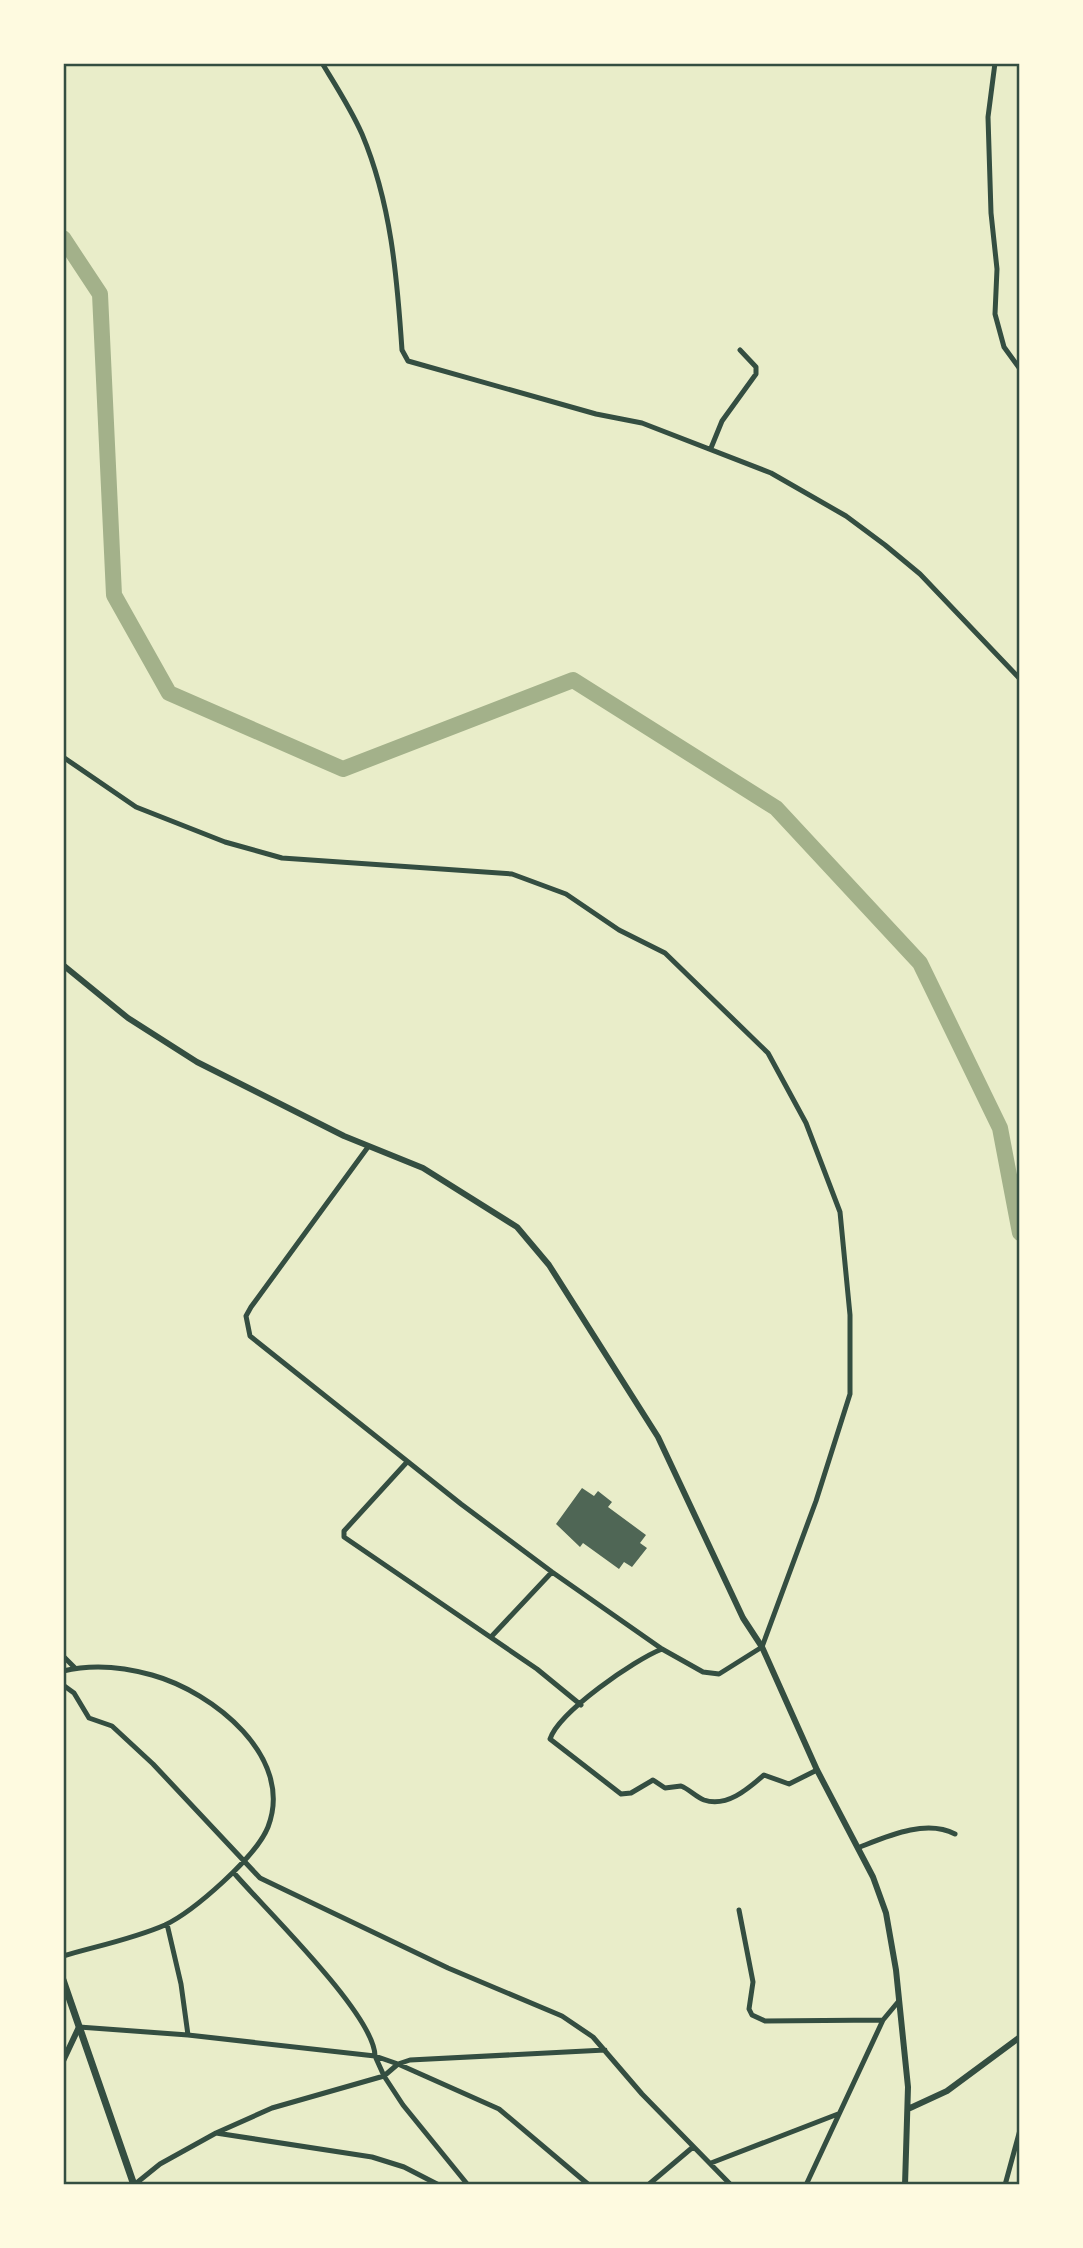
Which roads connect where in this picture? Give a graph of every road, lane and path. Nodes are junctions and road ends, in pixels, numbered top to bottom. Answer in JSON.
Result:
{"nodes":[{"id":1,"x":322,"y":63,"type":"edge"},
{"id":2,"x":995,"y":63,"type":"edge"},
{"id":3,"x":740,"y":350,"type":"dead end"},
{"id":4,"x":1020,"y":369,"type":"edge"},
{"id":5,"x":711,"y":448,"type":"junction"},
{"id":6,"x":1020,"y":679,"type":"edge"},
{"id":7,"x":63,"y":757,"type":"edge"},
{"id":8,"x":63,"y":965,"type":"edge"},
{"id":9,"x":368,"y":1147,"type":"junction"},
{"id":10,"x":407,"y":1462,"type":"junction"},
{"id":11,"x":552,"y":1572,"type":"junction"},
{"id":12,"x":491,"y":1637,"type":"junction"},
{"id":13,"x":762,"y":1647,"type":"junction"},
{"id":14,"x":662,"y":1649,"type":"junction"},
{"id":15,"x":63,"y":1656,"type":"edge"},
{"id":16,"x":75,"y":1668,"type":"junction"},
{"id":17,"x":64,"y":1671,"type":"edge"},
{"id":18,"x":63,"y":1685,"type":"edge"},
{"id":19,"x":581,"y":1705,"type":"junction"},
{"id":20,"x":817,"y":1770,"type":"junction"},
{"id":21,"x":955,"y":1835,"type":"dead end"},
{"id":22,"x":860,"y":1847,"type":"junction"},
{"id":23,"x":246,"y":1862,"type":"junction"},
{"id":24,"x":234,"y":1873,"type":"junction"},
{"id":25,"x":739,"y":1910,"type":"dead end"},
{"id":26,"x":167,"y":1924,"type":"junction"},
{"id":27,"x":63,"y":1956,"type":"edge"},
{"id":28,"x":63,"y":1980,"type":"edge"},
{"id":29,"x":898,"y":2002,"type":"junction"},
{"id":30,"x":883,"y":2020,"type":"junction"},
{"id":31,"x":79,"y":2027,"type":"junction"},
{"id":32,"x":188,"y":2035,"type":"junction"},
{"id":33,"x":1020,"y":2038,"type":"edge"},
{"id":34,"x":605,"y":2050,"type":"junction"},
{"id":35,"x":375,"y":2056,"type":"junction"},
{"id":36,"x":63,"y":2061,"type":"edge"},
{"id":37,"x":398,"y":2064,"type":"junction"},
{"id":38,"x":384,"y":2076,"type":"junction"},
{"id":39,"x":908,"y":2109,"type":"junction"},
{"id":40,"x":839,"y":2114,"type":"junction"},
{"id":41,"x":1020,"y":2130,"type":"edge"},
{"id":42,"x":216,"y":2133,"type":"junction"},
{"id":43,"x":693,"y":2147,"type":"junction"},
{"id":44,"x":1020,"y":2156,"type":"edge"},
{"id":45,"x":1013,"y":2159,"type":"junction"},
{"id":46,"x":711,"y":2164,"type":"junction"},
{"id":47,"x":134,"y":2185,"type":"edge"},
{"id":48,"x":439,"y":2185,"type":"edge"},
{"id":49,"x":468,"y":2185,"type":"edge"},
{"id":50,"x":589,"y":2185,"type":"edge"},
{"id":51,"x":648,"y":2185,"type":"edge"},
{"id":52,"x":732,"y":2185,"type":"edge"},
{"id":53,"x":806,"y":2185,"type":"edge"},
{"id":54,"x":905,"y":2185,"type":"edge"},
{"id":55,"x":1005,"y":2185,"type":"edge"}],
"edges":[{"from":1,"to":5,"type":"street"},
{"from":2,"to":4,"type":"street"},
{"from":3,"to":5,"type":"street"},
{"from":5,"to":6,"type":"street"},
{"from":7,"to":13,"type":"street"},
{"from":8,"to":9,"type":"street"},
{"from":9,"to":10,"type":"street"},
{"from":9,"to":13,"type":"street"},
{"from":10,"to":11,"type":"street"},
{"from":10,"to":12,"type":"street"},
{"from":11,"to":12,"type":"street"},
{"from":11,"to":14,"type":"street"},
{"from":12,"to":19,"type":"street"},
{"from":13,"to":14,"type":"street"},
{"from":13,"to":20,"type":"street"},
{"from":14,"to":19,"type":"street"},
{"from":15,"to":16,"type":"street"},
{"from":16,"to":17,"type":"street"},
{"from":16,"to":23,"type":"street"},
{"from":17,"to":18,"type":"street"},
{"from":18,"to":23,"type":"street"},
{"from":19,"to":20,"type":"street"},
{"from":20,"to":22,"type":"street"},
{"from":21,"to":22,"type":"street"},
{"from":22,"to":29,"type":"street"},
{"from":23,"to":24,"type":"street"},
{"from":23,"to":34,"type":"street"},
{"from":24,"to":26,"type":"street"},
{"from":24,"to":35,"type":"street"},
{"from":25,"to":30,"type":"street"},
{"from":26,"to":27,"type":"street"},
{"from":26,"to":32,"type":"street"},
{"from":28,"to":31,"type":"main road"},
{"from":29,"to":30,"type":"street"},
{"from":29,"to":39,"type":"street"},
{"from":30,"to":40,"type":"street"},
{"from":31,"to":32,"type":"street"},
{"from":31,"to":36,"type":"street"},
{"from":31,"to":47,"type":"main road"},
{"from":32,"to":35,"type":"street"},
{"from":33,"to":39,"type":"street"},
{"from":34,"to":37,"type":"street"},
{"from":34,"to":43,"type":"street"},
{"from":35,"to":37,"type":"street"},
{"from":35,"to":38,"type":"street"},
{"from":37,"to":38,"type":"street"},
{"from":37,"to":50,"type":"street"},
{"from":38,"to":42,"type":"street"},
{"from":38,"to":49,"type":"street"},
{"from":39,"to":54,"type":"street"},
{"from":40,"to":46,"type":"street"},
{"from":40,"to":53,"type":"street"},
{"from":41,"to":45,"type":"street"},
{"from":42,"to":47,"type":"street"},
{"from":42,"to":48,"type":"street"},
{"from":43,"to":46,"type":"street"},
{"from":43,"to":51,"type":"street"},
{"from":44,"to":45,"type":"street"},
{"from":45,"to":55,"type":"street"},
{"from":46,"to":52,"type":"street"}]}
